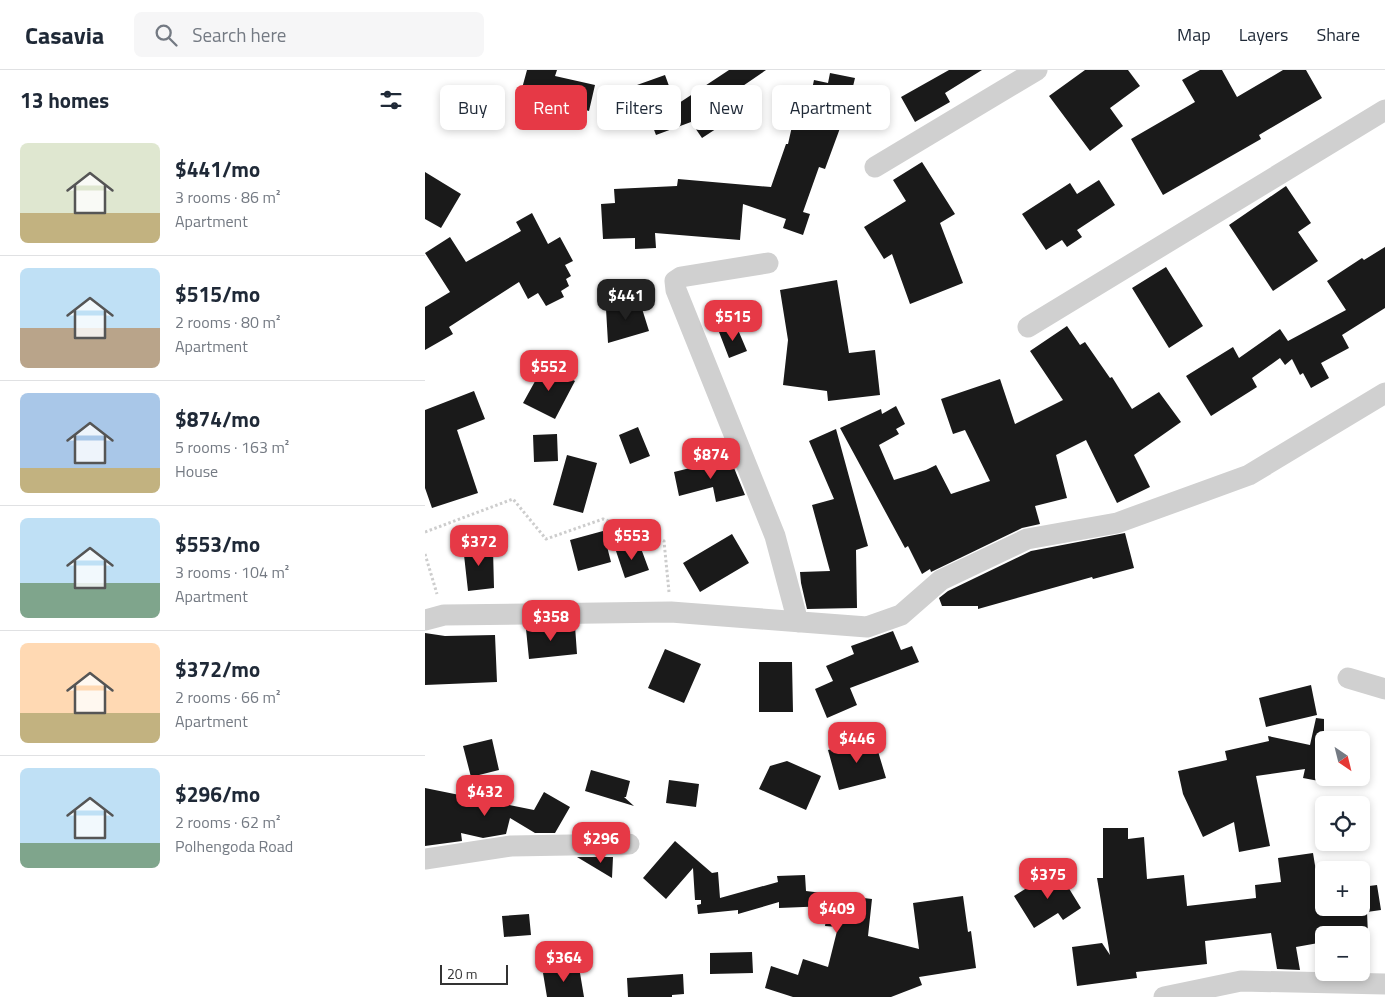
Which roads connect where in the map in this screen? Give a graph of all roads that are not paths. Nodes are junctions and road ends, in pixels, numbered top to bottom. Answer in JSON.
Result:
{"nodes":[{"id":1,"x":1037,"y":70,"type":"edge"},
{"id":2,"x":1385,"y":110,"type":"edge"},
{"id":3,"x":875,"y":168,"type":"dead end"},
{"id":4,"x":768,"y":263,"type":"dead end"},
{"id":5,"x":1028,"y":327,"type":"dead end"},
{"id":6,"x":1385,"y":393,"type":"edge"},
{"id":7,"x":434,"y":618,"type":"edge"},
{"id":8,"x":798,"y":622,"type":"junction"},
{"id":9,"x":1348,"y":678,"type":"dead end"},
{"id":10,"x":1385,"y":689,"type":"edge"},
{"id":11,"x":629,"y":844,"type":"dead end"},
{"id":12,"x":425,"y":859,"type":"edge"},
{"id":13,"x":1385,"y":984,"type":"edge"},
{"id":14,"x":1165,"y":997,"type":"edge"}],
"edges":[{"from":1,"to":3,"type":"street"},
{"from":2,"to":5,"type":"street"},
{"from":4,"to":8,"type":"street"},
{"from":6,"to":8,"type":"street"},
{"from":7,"to":8,"type":"street"},
{"from":9,"to":10,"type":"street"},
{"from":11,"to":12,"type":"street"},
{"from":13,"to":14,"type":"street"}]}
